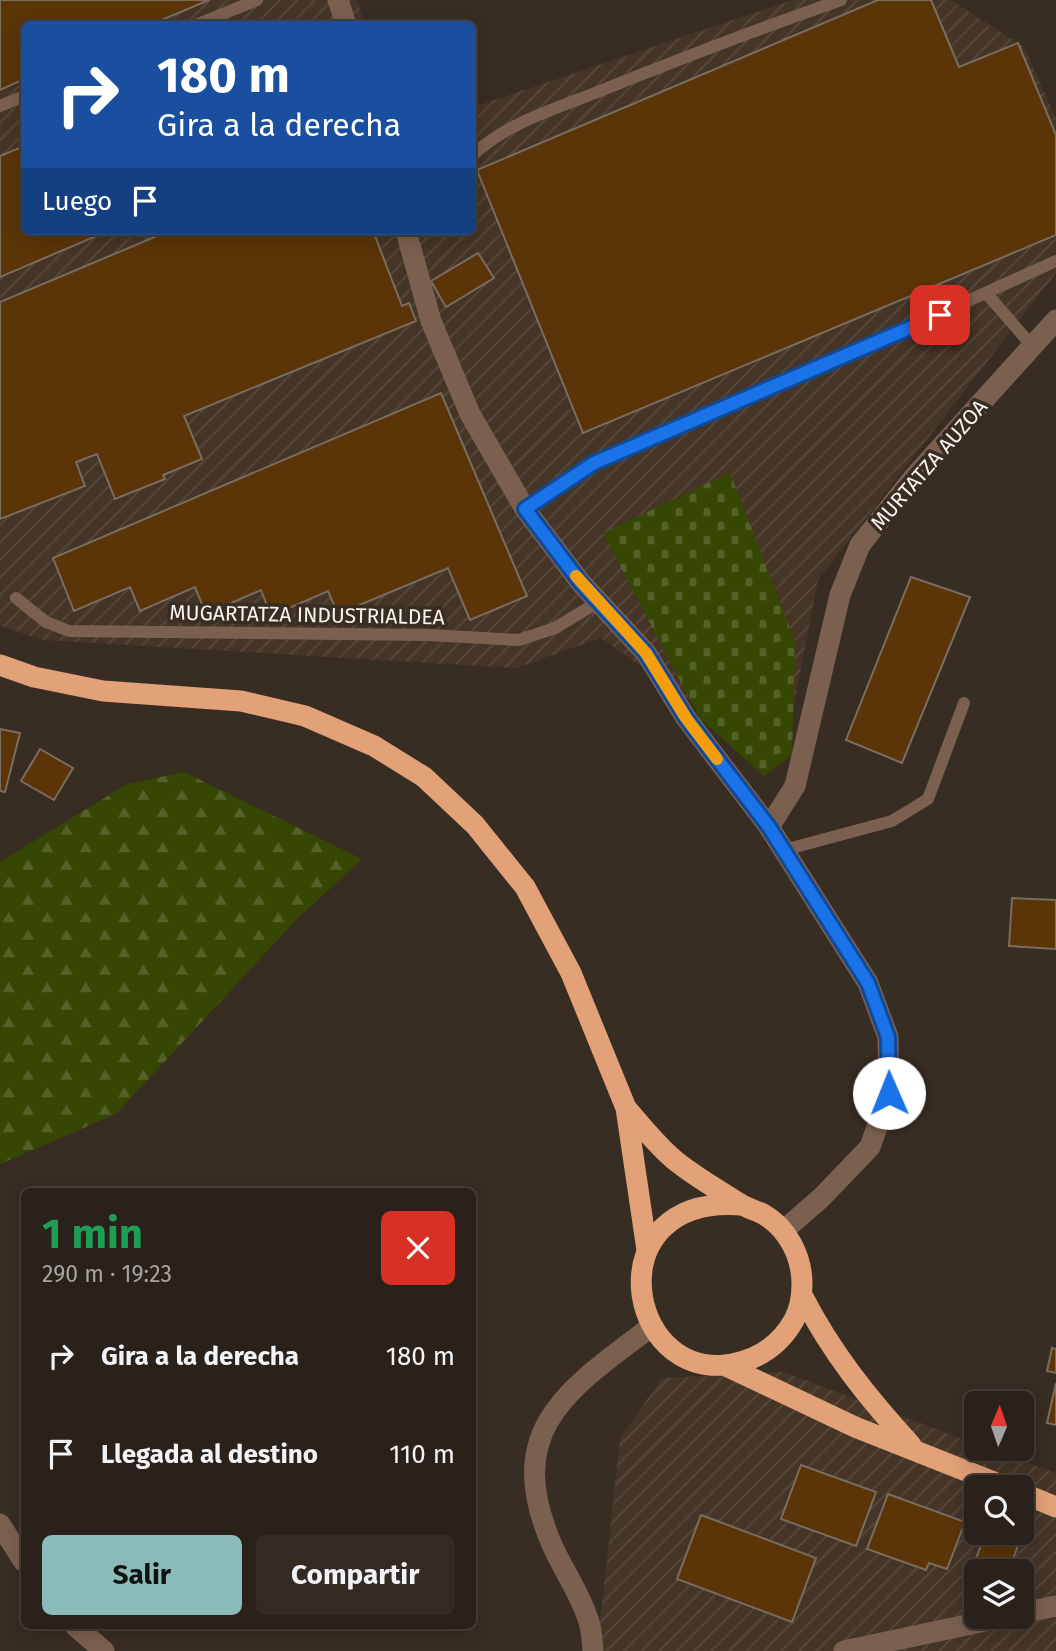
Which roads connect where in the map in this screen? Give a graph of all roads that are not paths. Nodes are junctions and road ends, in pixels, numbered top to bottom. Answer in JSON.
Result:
{"nodes":[{"id":1,"x":257,"y":0,"type":"edge"},
{"id":2,"x":338,"y":0,"type":"edge"},
{"id":3,"x":841,"y":0,"type":"edge"},
{"id":4,"x":205,"y":21,"type":"edge"},
{"id":5,"x":345,"y":21,"type":"edge"},
{"id":6,"x":21,"y":97,"type":"edge"},
{"id":7,"x":0,"y":106,"type":"edge"},
{"id":8,"x":476,"y":152,"type":"edge"},
{"id":9,"x":407,"y":235,"type":"edge"},
{"id":10,"x":1056,"y":261,"type":"edge"},
{"id":11,"x":987,"y":294,"type":"junction"},
{"id":12,"x":1056,"y":320,"type":"edge"},
{"id":13,"x":1033,"y":347,"type":"junction"},
{"id":14,"x":525,"y":509,"type":"junction"},
{"id":15,"x":16,"y":598,"type":"dead end"},
{"id":16,"x":598,"y":602,"type":"junction"},
{"id":17,"x":0,"y":665,"type":"edge"},
{"id":18,"x":964,"y":703,"type":"dead end"},
{"id":19,"x":769,"y":827,"type":"junction"},
{"id":20,"x":784,"y":850,"type":"junction"},
{"id":21,"x":626,"y":1108,"type":"junction"},
{"id":22,"x":742,"y":1205,"type":"junction"},
{"id":23,"x":783,"y":1231,"type":"junction"},
{"id":24,"x":647,"y":1250,"type":"junction"},
{"id":25,"x":802,"y":1295,"type":"junction"},
{"id":26,"x":652,"y":1326,"type":"junction"},
{"id":27,"x":724,"y":1365,"type":"junction"},
{"id":28,"x":915,"y":1450,"type":"junction"},
{"id":29,"x":977,"y":1475,"type":"edge"},
{"id":30,"x":1034,"y":1498,"type":"edge"},
{"id":31,"x":1056,"y":1507,"type":"edge"},
{"id":32,"x":0,"y":1524,"type":"edge"},
{"id":33,"x":21,"y":1557,"type":"edge"},
{"id":34,"x":1056,"y":1606,"type":"edge"},
{"id":35,"x":1034,"y":1611,"type":"edge"},
{"id":36,"x":964,"y":1626,"type":"edge"},
{"id":37,"x":78,"y":1629,"type":"edge"},
{"id":38,"x":104,"y":1651,"type":"edge"},
{"id":39,"x":593,"y":1651,"type":"edge"},
{"id":40,"x":844,"y":1651,"type":"edge"}],
"edges":[{"from":1,"to":4,"type":"lane"},
{"from":2,"to":5,"type":"street"},
{"from":3,"to":8,"type":"lane"},
{"from":6,"to":7,"type":"lane"},
{"from":9,"to":14,"type":"street"},
{"from":10,"to":11,"type":"lane"},
{"from":11,"to":13,"type":"lane"},
{"from":11,"to":14,"type":"lane"},
{"from":12,"to":13,"type":"street","name":"MURTATZA AUZOA"},
{"from":13,"to":19,"type":"street","name":"MURTATZA AUZOA"},
{"from":14,"to":16,"type":"street"},
{"from":15,"to":16,"type":"lane","name":"MUGARTATZA INDUSTRIALDEA"},
{"from":16,"to":19,"type":"street"},
{"from":17,"to":21,"type":"highway"},
{"from":18,"to":20,"type":"lane"},
{"from":19,"to":20,"type":"street"},
{"from":20,"to":23,"type":"street"},
{"from":21,"to":22,"type":"highway"},
{"from":21,"to":24,"type":"highway"},
{"from":22,"to":23,"type":"highway"},
{"from":22,"to":24,"type":"highway"},
{"from":23,"to":25,"type":"highway"},
{"from":24,"to":26,"type":"highway"},
{"from":25,"to":27,"type":"highway"},
{"from":25,"to":28,"type":"highway"},
{"from":26,"to":27,"type":"highway"},
{"from":26,"to":39,"type":"street"},
{"from":27,"to":28,"type":"highway"},
{"from":28,"to":29,"type":"highway"},
{"from":30,"to":31,"type":"highway"},
{"from":32,"to":33,"type":"street"},
{"from":34,"to":35,"type":"street"},
{"from":36,"to":40,"type":"street"},
{"from":37,"to":38,"type":"street"}]}
